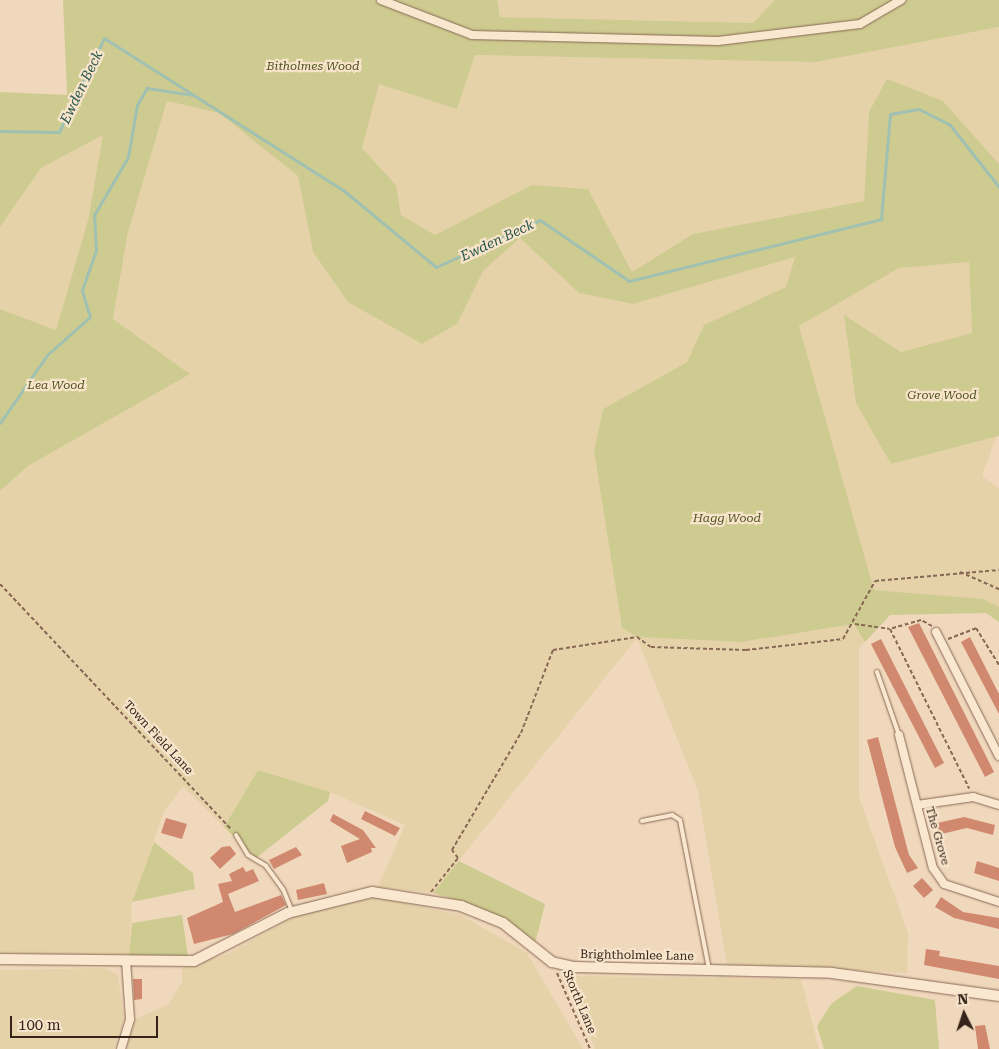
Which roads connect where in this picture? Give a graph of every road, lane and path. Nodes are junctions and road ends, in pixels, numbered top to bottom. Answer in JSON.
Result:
{"nodes":[{"id":1,"x":381,"y":0,"type":"edge"},
{"id":2,"x":902,"y":0,"type":"edge"},
{"id":3,"x":999,"y":570,"type":"edge"},
{"id":4,"x":958,"y":571,"type":"junction"},
{"id":5,"x":0,"y":584,"type":"edge"},
{"id":6,"x":999,"y":588,"type":"edge"},
{"id":7,"x":854,"y":624,"type":"junction"},
{"id":8,"x":890,"y":629,"type":"junction"},
{"id":9,"x":936,"y":632,"type":"joint"},
{"id":10,"x":941,"y":641,"type":"junction"},
{"id":11,"x":999,"y":652,"type":"edge"},
{"id":12,"x":994,"y":655,"type":"junction"},
{"id":13,"x":999,"y":665,"type":"edge"},
{"id":14,"x":877,"y":672,"type":"dead end"},
{"id":15,"x":899,"y":735,"type":"joint"},
{"id":16,"x":999,"y":756,"type":"edge"},
{"id":17,"x":972,"y":797,"type":"junction"},
{"id":18,"x":917,"y":805,"type":"junction"},
{"id":19,"x":999,"y":805,"type":"edge"},
{"id":20,"x":642,"y":821,"type":"dead end"},
{"id":21,"x":236,"y":835,"type":"joint"},
{"id":22,"x":425,"y":900,"type":"junction"},
{"id":23,"x":999,"y":902,"type":"edge"},
{"id":24,"x":292,"y":911,"type":"junction"},
{"id":25,"x":0,"y":959,"type":"edge"},
{"id":26,"x":126,"y":960,"type":"junction"},
{"id":27,"x":552,"y":962,"type":"junction"},
{"id":28,"x":710,"y":970,"type":"junction"},
{"id":29,"x":999,"y":996,"type":"edge"},
{"id":30,"x":120,"y":1049,"type":"edge"},
{"id":31,"x":590,"y":1049,"type":"edge"}],
"edges":[{"from":1,"to":2,"type":"street"},
{"from":3,"to":4,"type":"path"},
{"from":4,"to":6,"type":"path"},
{"from":4,"to":7,"type":"path"},
{"from":5,"to":21,"type":"path","name":"Town Field Lane"},
{"from":7,"to":8,"type":"path"},
{"from":7,"to":22,"type":"path"},
{"from":8,"to":9,"type":"path"},
{"from":8,"to":17,"type":"path"},
{"from":9,"to":10,"type":"street"},
{"from":10,"to":12,"type":"path"},
{"from":10,"to":16,"type":"street"},
{"from":11,"to":12,"type":"path"},
{"from":12,"to":13,"type":"path"},
{"from":14,"to":15,"type":"lane"},
{"from":15,"to":18,"type":"street","name":"The Grove"},
{"from":17,"to":18,"type":"street"},
{"from":17,"to":19,"type":"street"},
{"from":18,"to":23,"type":"street","name":"The Grove"},
{"from":20,"to":28,"type":"lane"},
{"from":21,"to":24,"type":"lane"},
{"from":22,"to":24,"type":"street","name":"Brightholmlee Lane"},
{"from":22,"to":27,"type":"street","name":"Brightholmlee Lane"},
{"from":24,"to":26,"type":"street","name":"Brightholmlee Lane"},
{"from":25,"to":26,"type":"street","name":"Brightholmlee Lane"},
{"from":26,"to":30,"type":"street"},
{"from":27,"to":28,"type":"street","name":"Brightholmlee Lane"},
{"from":27,"to":31,"type":"path","name":"Storth Lane"},
{"from":28,"to":29,"type":"street","name":"Brightholmlee Lane"}]}
